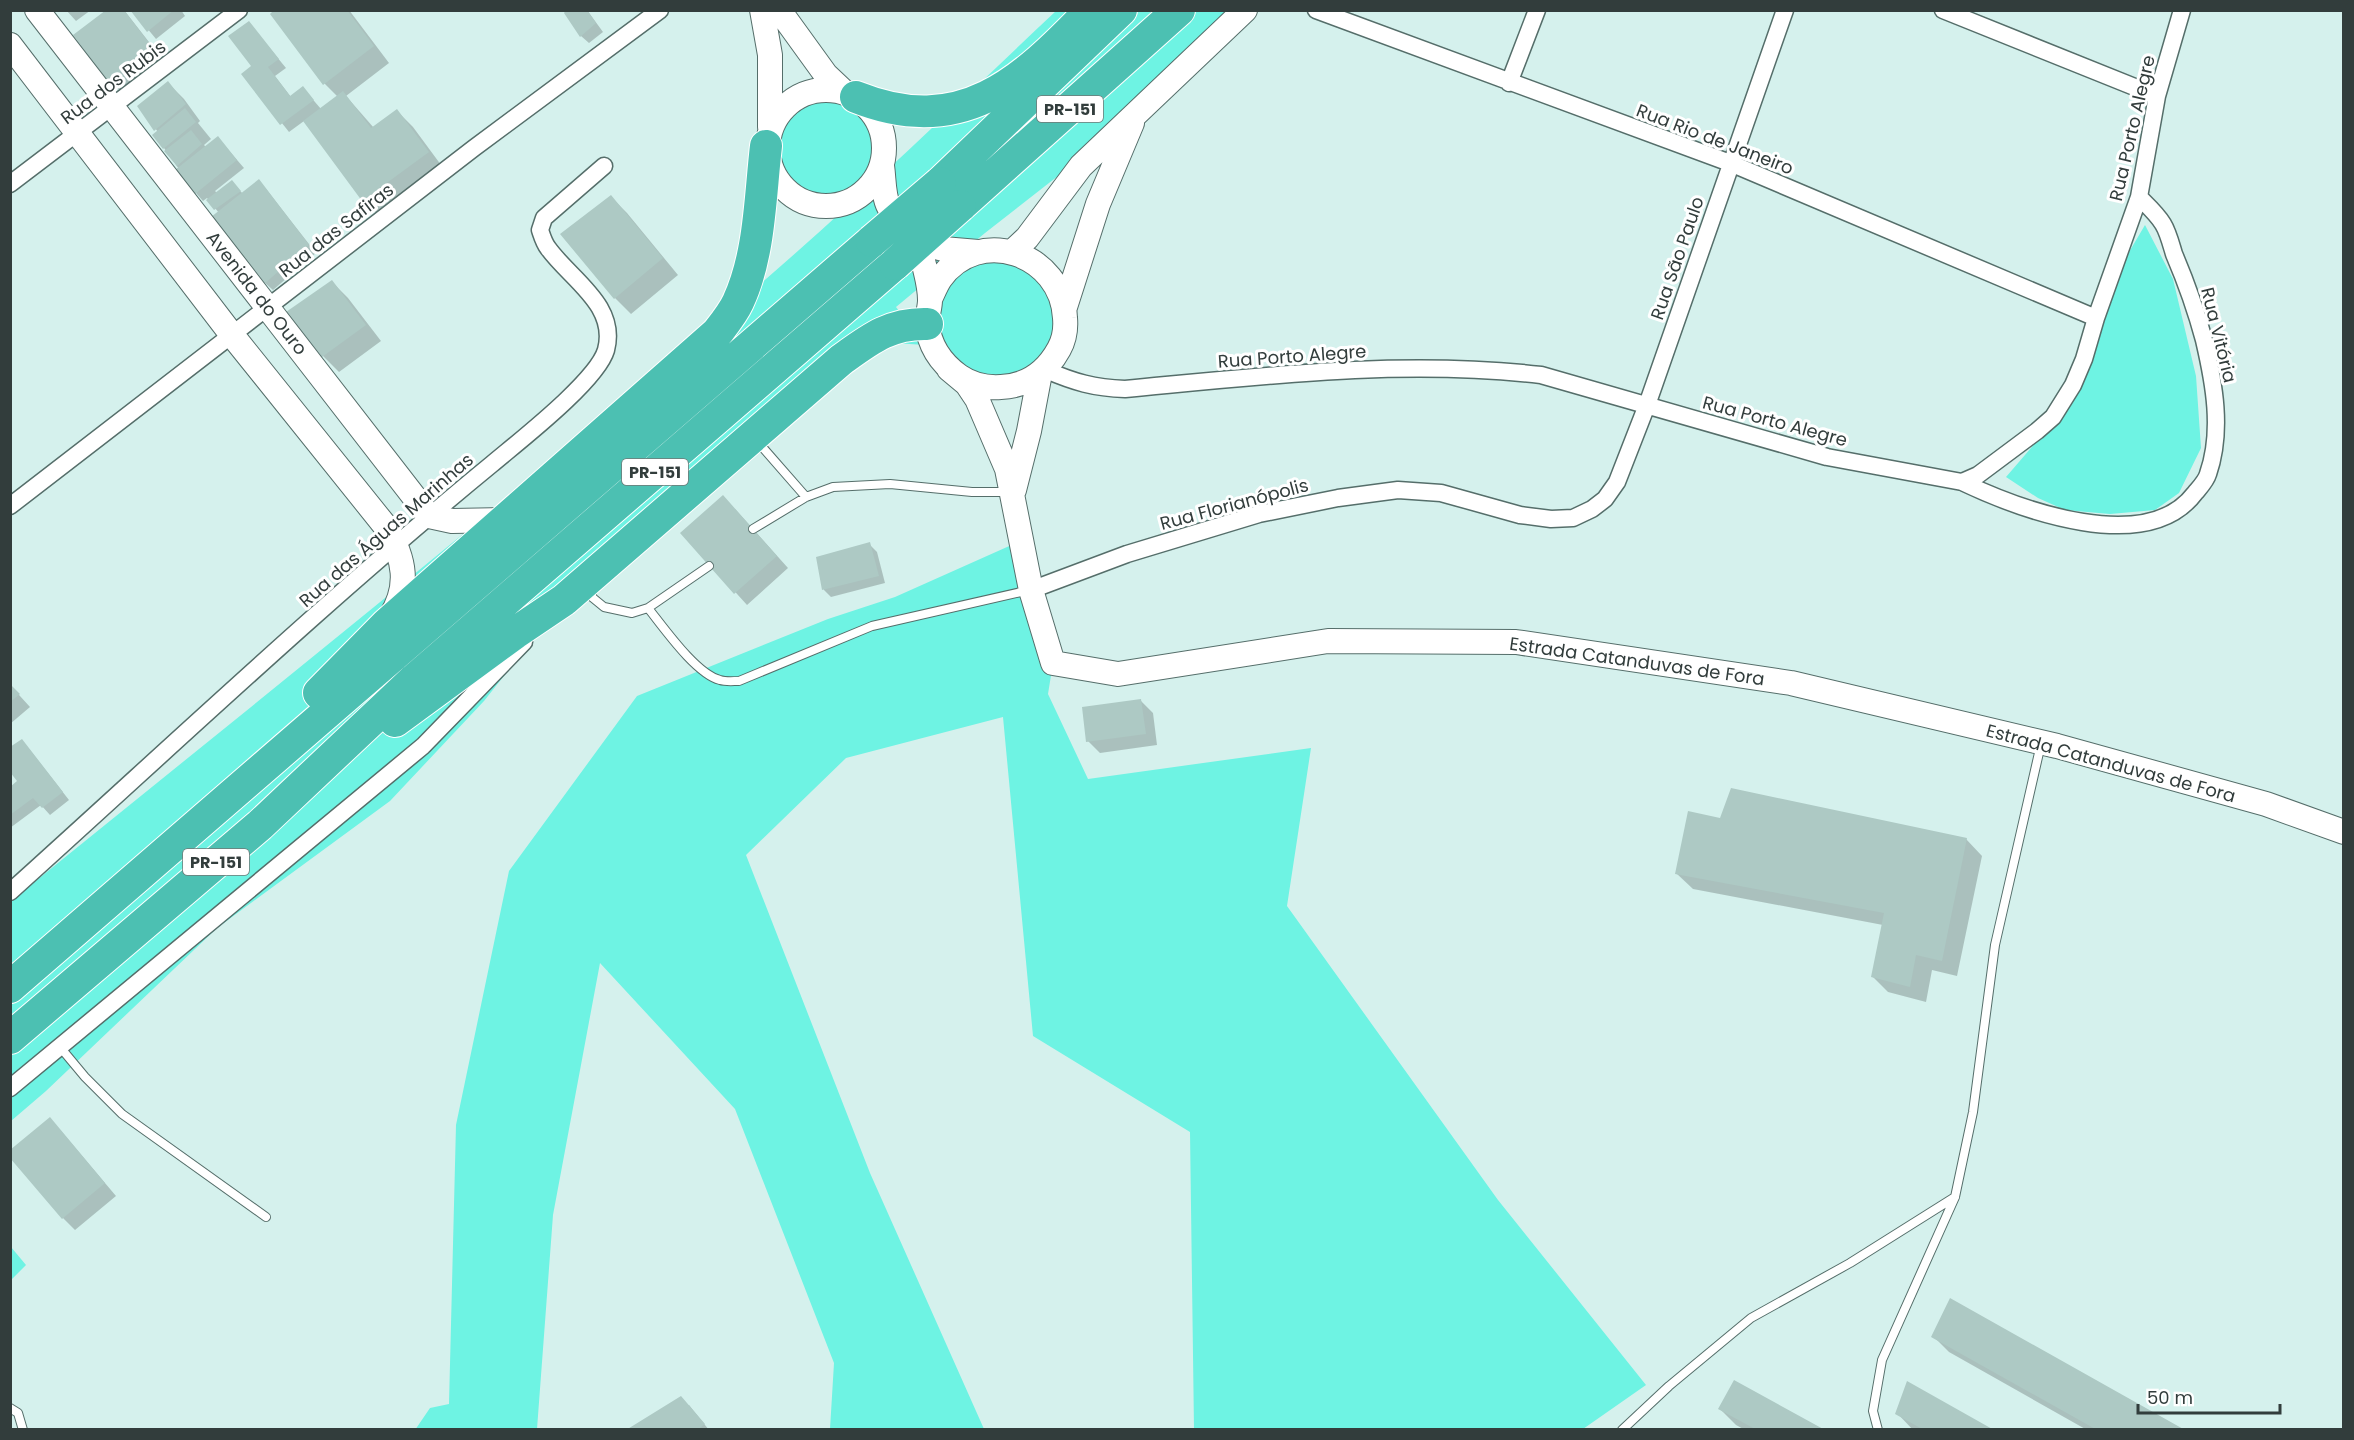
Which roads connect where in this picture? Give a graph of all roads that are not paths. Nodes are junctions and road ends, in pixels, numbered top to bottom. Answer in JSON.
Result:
{"nodes":[{"id":1,"x":37,"y":10,"type":"edge"},
{"id":2,"x":239,"y":10,"type":"edge"},
{"id":3,"x":660,"y":10,"type":"edge"},
{"id":4,"x":762,"y":10,"type":"edge"},
{"id":5,"x":779,"y":10,"type":"edge"},
{"id":6,"x":1091,"y":10,"type":"edge"},
{"id":7,"x":1121,"y":10,"type":"edge"},
{"id":8,"x":1179,"y":10,"type":"edge"},
{"id":9,"x":1245,"y":10,"type":"edge"},
{"id":10,"x":1316,"y":10,"type":"edge"},
{"id":11,"x":1537,"y":10,"type":"edge"},
{"id":12,"x":1785,"y":10,"type":"edge"},
{"id":13,"x":1943,"y":10,"type":"edge"},
{"id":14,"x":2181,"y":10,"type":"edge"},
{"id":15,"x":10,"y":45,"type":"edge"},
{"id":16,"x":1509,"y":83,"type":"junction"},
{"id":17,"x":850,"y":94,"type":"junction"},
{"id":18,"x":2157,"y":96,"type":"junction"},
{"id":19,"x":112,"y":107,"type":"junction"},
{"id":20,"x":1136,"y":115,"type":"junction"},
{"id":21,"x":78,"y":133,"type":"junction"},
{"id":22,"x":768,"y":136,"type":"junction"},
{"id":23,"x":1730,"y":163,"type":"junction"},
{"id":24,"x":604,"y":166,"type":"dead end"},
{"id":25,"x":882,"y":166,"type":"junction"},
{"id":26,"x":10,"y":184,"type":"edge"},
{"id":27,"x":2139,"y":196,"type":"junction"},
{"id":28,"x":888,"y":205,"type":"junction"},
{"id":29,"x":830,"y":207,"type":"junction"},
{"id":30,"x":916,"y":242,"type":"junction"},
{"id":31,"x":978,"y":252,"type":"junction"},
{"id":32,"x":1012,"y":252,"type":"junction"},
{"id":33,"x":268,"y":307,"type":"junction"},
{"id":34,"x":1065,"y":307,"type":"junction"},
{"id":35,"x":929,"y":312,"type":"junction"},
{"id":36,"x":2096,"y":318,"type":"junction"},
{"id":37,"x":232,"y":335,"type":"junction"},
{"id":38,"x":949,"y":369,"type":"junction"},
{"id":39,"x":1042,"y":371,"type":"junction"},
{"id":40,"x":1647,"y":405,"type":"junction"},
{"id":41,"x":754,"y":436,"type":"junction"},
{"id":42,"x":1962,"y":482,"type":"junction"},
{"id":43,"x":1013,"y":492,"type":"junction"},
{"id":44,"x":806,"y":497,"type":"junction"},
{"id":45,"x":10,"y":506,"type":"edge"},
{"id":46,"x":1592,"y":509,"type":"joint"},
{"id":47,"x":429,"y":516,"type":"junction"},
{"id":48,"x":505,"y":520,"type":"junction"},
{"id":49,"x":753,"y":529,"type":"dead end"},
{"id":50,"x":396,"y":544,"type":"junction"},
{"id":51,"x":710,"y":566,"type":"dead end"},
{"id":52,"x":1031,"y":590,"type":"junction"},
{"id":53,"x":575,"y":591,"type":"junction"},
{"id":54,"x":648,"y":608,"type":"junction"},
{"id":55,"x":387,"y":624,"type":"junction"},
{"id":56,"x":2042,"y":743,"type":"junction"},
{"id":57,"x":211,"y":813,"type":"junction"},
{"id":58,"x":260,"y":825,"type":"junction"},
{"id":59,"x":2343,"y":832,"type":"edge"},
{"id":60,"x":10,"y":892,"type":"edge"},
{"id":61,"x":10,"y":987,"type":"edge"},
{"id":62,"x":10,"y":1038,"type":"edge"},
{"id":63,"x":60,"y":1047,"type":"junction"},
{"id":64,"x":10,"y":1088,"type":"edge"},
{"id":65,"x":1955,"y":1197,"type":"junction"},
{"id":66,"x":266,"y":1217,"type":"dead end"},
{"id":67,"x":10,"y":1408,"type":"edge"},
{"id":68,"x":23,"y":1430,"type":"edge"},
{"id":69,"x":1622,"y":1430,"type":"edge"},
{"id":70,"x":1878,"y":1430,"type":"edge"}],
"edges":[{"from":1,"to":19,"type":"street","name":"Avenida do Ouro"},
{"from":2,"to":19,"type":"street","name":"Rua dos Rubis"},
{"from":3,"to":33,"type":"street","name":"Rua das Safiras"},
{"from":4,"to":22,"type":"street"},
{"from":5,"to":17,"type":"street"},
{"from":6,"to":17,"type":"highway"},
{"from":7,"to":57,"type":"highway","number":"PR-151","bridge":true},
{"from":8,"to":58,"type":"highway","number":"PR-151","bridge":true},
{"from":9,"to":20,"type":"street"},
{"from":10,"to":16,"type":"street","name":"Rua Rio de Janeiro"},
{"from":11,"to":16,"type":"street"},
{"from":12,"to":23,"type":"street","name":"Rua São Paulo"},
{"from":13,"to":18,"type":"street"},
{"from":14,"to":18,"type":"street","name":"Rua Porto Alegre"},
{"from":15,"to":21,"type":"street"},
{"from":16,"to":23,"type":"street","name":"Rua Rio de Janeiro"},
{"from":17,"to":22,"type":"street"},
{"from":17,"to":25,"type":"street"},
{"from":18,"to":27,"type":"street","name":"Rua Porto Alegre"},
{"from":19,"to":21,"type":"street","name":"Rua dos Rubis"},
{"from":19,"to":33,"type":"street","name":"Avenida do Ouro"},
{"from":20,"to":32,"type":"street"},
{"from":20,"to":34,"type":"street"},
{"from":21,"to":26,"type":"street","name":"Rua dos Rubis"},
{"from":21,"to":37,"type":"street"},
{"from":22,"to":29,"type":"street"},
{"from":22,"to":48,"type":"highway"},
{"from":23,"to":36,"type":"street","name":"Rua Rio de Janeiro"},
{"from":23,"to":40,"type":"street","name":"Rua São Paulo"},
{"from":24,"to":47,"type":"street","name":"Rua das Águas Marinhas"},
{"from":25,"to":28,"type":"street"},
{"from":25,"to":29,"type":"street"},
{"from":27,"to":36,"type":"street","name":"Rua Porto Alegre"},
{"from":27,"to":42,"type":"street","name":"Rua Vitória"},
{"from":28,"to":29,"type":"street"},
{"from":28,"to":30,"type":"street"},
{"from":30,"to":31,"type":"street"},
{"from":30,"to":35,"type":"street"},
{"from":31,"to":32,"type":"street"},
{"from":31,"to":35,"type":"street"},
{"from":32,"to":34,"type":"street"},
{"from":33,"to":37,"type":"street","name":"Rua das Safiras"},
{"from":33,"to":47,"type":"street","name":"Avenida do Ouro"},
{"from":34,"to":39,"type":"street"},
{"from":35,"to":38,"type":"street"},
{"from":35,"to":41,"type":"highway"},
{"from":36,"to":42,"type":"street","name":"Rua Porto Alegre"},
{"from":37,"to":45,"type":"street","name":"Rua das Safiras"},
{"from":37,"to":50,"type":"street"},
{"from":38,"to":39,"type":"street"},
{"from":38,"to":43,"type":"street","name":"Estrada Catanduvas de Fora"},
{"from":39,"to":40,"type":"street","name":"Rua Porto Alegre"},
{"from":39,"to":43,"type":"street"},
{"from":40,"to":42,"type":"street","name":"Rua Porto Alegre"},
{"from":40,"to":46,"type":"street","name":"Rua São Paulo"},
{"from":41,"to":44,"type":"lane"},
{"from":41,"to":53,"type":"highway"},
{"from":43,"to":44,"type":"lane"},
{"from":43,"to":52,"type":"street","name":"Estrada Catanduvas de Fora"},
{"from":44,"to":49,"type":"lane"},
{"from":46,"to":52,"type":"street","name":"Rua Florianópolis"},
{"from":47,"to":48,"type":"street"},
{"from":47,"to":50,"type":"street","name":"Rua das Águas Marinhas"},
{"from":48,"to":55,"type":"highway"},
{"from":50,"to":55,"type":"street"},
{"from":50,"to":60,"type":"street","name":"Rua das Águas Marinhas"},
{"from":51,"to":54,"type":"lane"},
{"from":52,"to":54,"type":"lane"},
{"from":52,"to":56,"type":"street","name":"Estrada Catanduvas de Fora"},
{"from":53,"to":54,"type":"lane"},
{"from":53,"to":58,"type":"highway"},
{"from":53,"to":63,"type":"street","number":"PR-151"},
{"from":55,"to":57,"type":"highway"},
{"from":56,"to":59,"type":"street","name":"Estrada Catanduvas de Fora"},
{"from":56,"to":65,"type":"lane"},
{"from":57,"to":61,"type":"highway","number":"PR-151"},
{"from":58,"to":62,"type":"highway","number":"PR-151"},
{"from":63,"to":64,"type":"street","number":"PR-151"},
{"from":63,"to":66,"type":"lane"},
{"from":65,"to":69,"type":"lane"},
{"from":65,"to":70,"type":"lane"},
{"from":67,"to":68,"type":"lane"}]}
